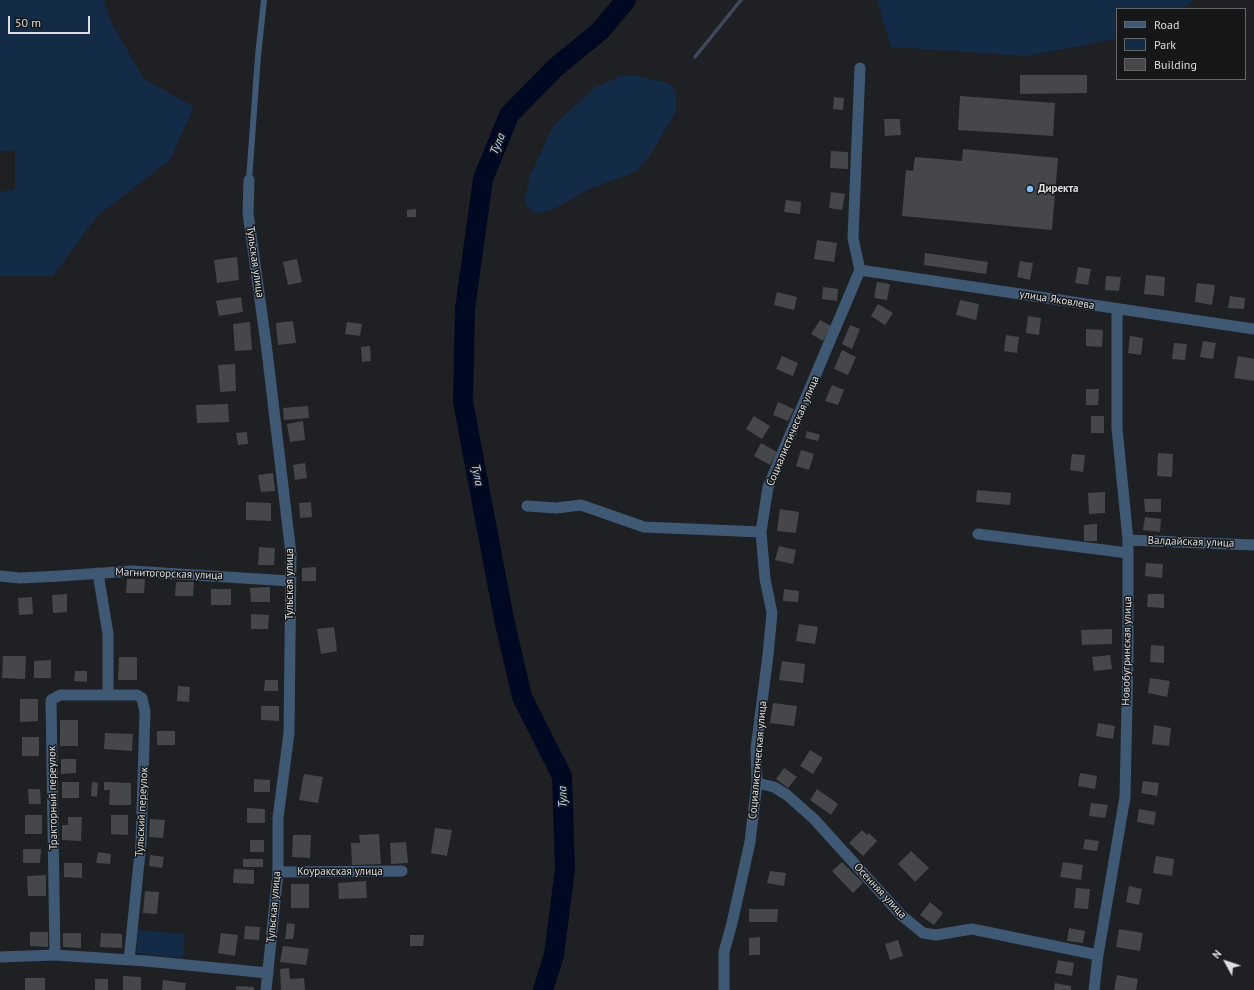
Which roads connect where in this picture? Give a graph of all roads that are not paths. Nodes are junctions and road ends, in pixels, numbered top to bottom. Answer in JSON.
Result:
{"nodes":[{"id":1,"x":264,"y":0,"type":"edge"},
{"id":2,"x":860,"y":68,"type":"dead end"},
{"id":3,"x":249,"y":180,"type":"joint"},
{"id":4,"x":860,"y":270,"type":"junction"},
{"id":5,"x":1117,"y":310,"type":"junction"},
{"id":6,"x":1254,"y":329,"type":"edge"},
{"id":7,"x":527,"y":506,"type":"dead end"},
{"id":8,"x":761,"y":532,"type":"junction"},
{"id":9,"x":978,"y":534,"type":"dead end"},
{"id":10,"x":1128,"y":540,"type":"junction"},
{"id":11,"x":1254,"y":545,"type":"edge"},
{"id":12,"x":1128,"y":553,"type":"junction"},
{"id":13,"x":98,"y":573,"type":"junction"},
{"id":14,"x":0,"y":576,"type":"edge"},
{"id":15,"x":290,"y":581,"type":"junction"},
{"id":16,"x":108,"y":694,"type":"junction"},
{"id":17,"x":757,"y":783,"type":"junction"},
{"id":18,"x":278,"y":872,"type":"junction"},
{"id":19,"x":402,"y":872,"type":"dead end"},
{"id":20,"x":55,"y":955,"type":"junction"},
{"id":21,"x":1098,"y":955,"type":"junction"},
{"id":22,"x":0,"y":957,"type":"edge"},
{"id":23,"x":129,"y":960,"type":"junction"},
{"id":24,"x":268,"y":973,"type":"junction"},
{"id":25,"x":266,"y":990,"type":"edge"},
{"id":26,"x":724,"y":990,"type":"edge"},
{"id":27,"x":1094,"y":990,"type":"edge"}],
"edges":[{"from":1,"to":3,"type":"lane"},
{"from":2,"to":4,"type":"street"},
{"from":3,"to":15,"type":"street","name":"Тульская улица"},
{"from":4,"to":5,"type":"street","name":"улица Яковлева"},
{"from":4,"to":8,"type":"street","name":"Социалистическая улица"},
{"from":5,"to":6,"type":"street","name":"улица Яковлева"},
{"from":5,"to":10,"type":"street","name":"Новобугринская улица"},
{"from":7,"to":8,"type":"street"},
{"from":8,"to":17,"type":"street","name":"Социалистическая улица"},
{"from":9,"to":12,"type":"street"},
{"from":10,"to":11,"type":"street","name":"Валдайская улица"},
{"from":10,"to":12,"type":"street","name":"Новобугринская улица"},
{"from":12,"to":21,"type":"street","name":"Новобугринская улица"},
{"from":13,"to":14,"type":"street","name":"Магнитогорская улица"},
{"from":13,"to":15,"type":"street","name":"Магнитогорская улица"},
{"from":13,"to":16,"type":"street"},
{"from":15,"to":18,"type":"street","name":"Тульская улица"},
{"from":16,"to":20,"type":"street","name":"Тракторный переулок"},
{"from":16,"to":23,"type":"street","name":"Тульский переулок"},
{"from":17,"to":21,"type":"street","name":"Осенняя улица"},
{"from":17,"to":26,"type":"street","name":"Социалистическая улица"},
{"from":18,"to":19,"type":"street","name":"Коуракская улица"},
{"from":18,"to":24,"type":"street","name":"Тульская улица"},
{"from":20,"to":22,"type":"street"},
{"from":20,"to":23,"type":"street"},
{"from":21,"to":27,"type":"street","name":"Новобугринская улица"},
{"from":23,"to":24,"type":"street"},
{"from":24,"to":25,"type":"street","name":"Тульская улица"}]}
